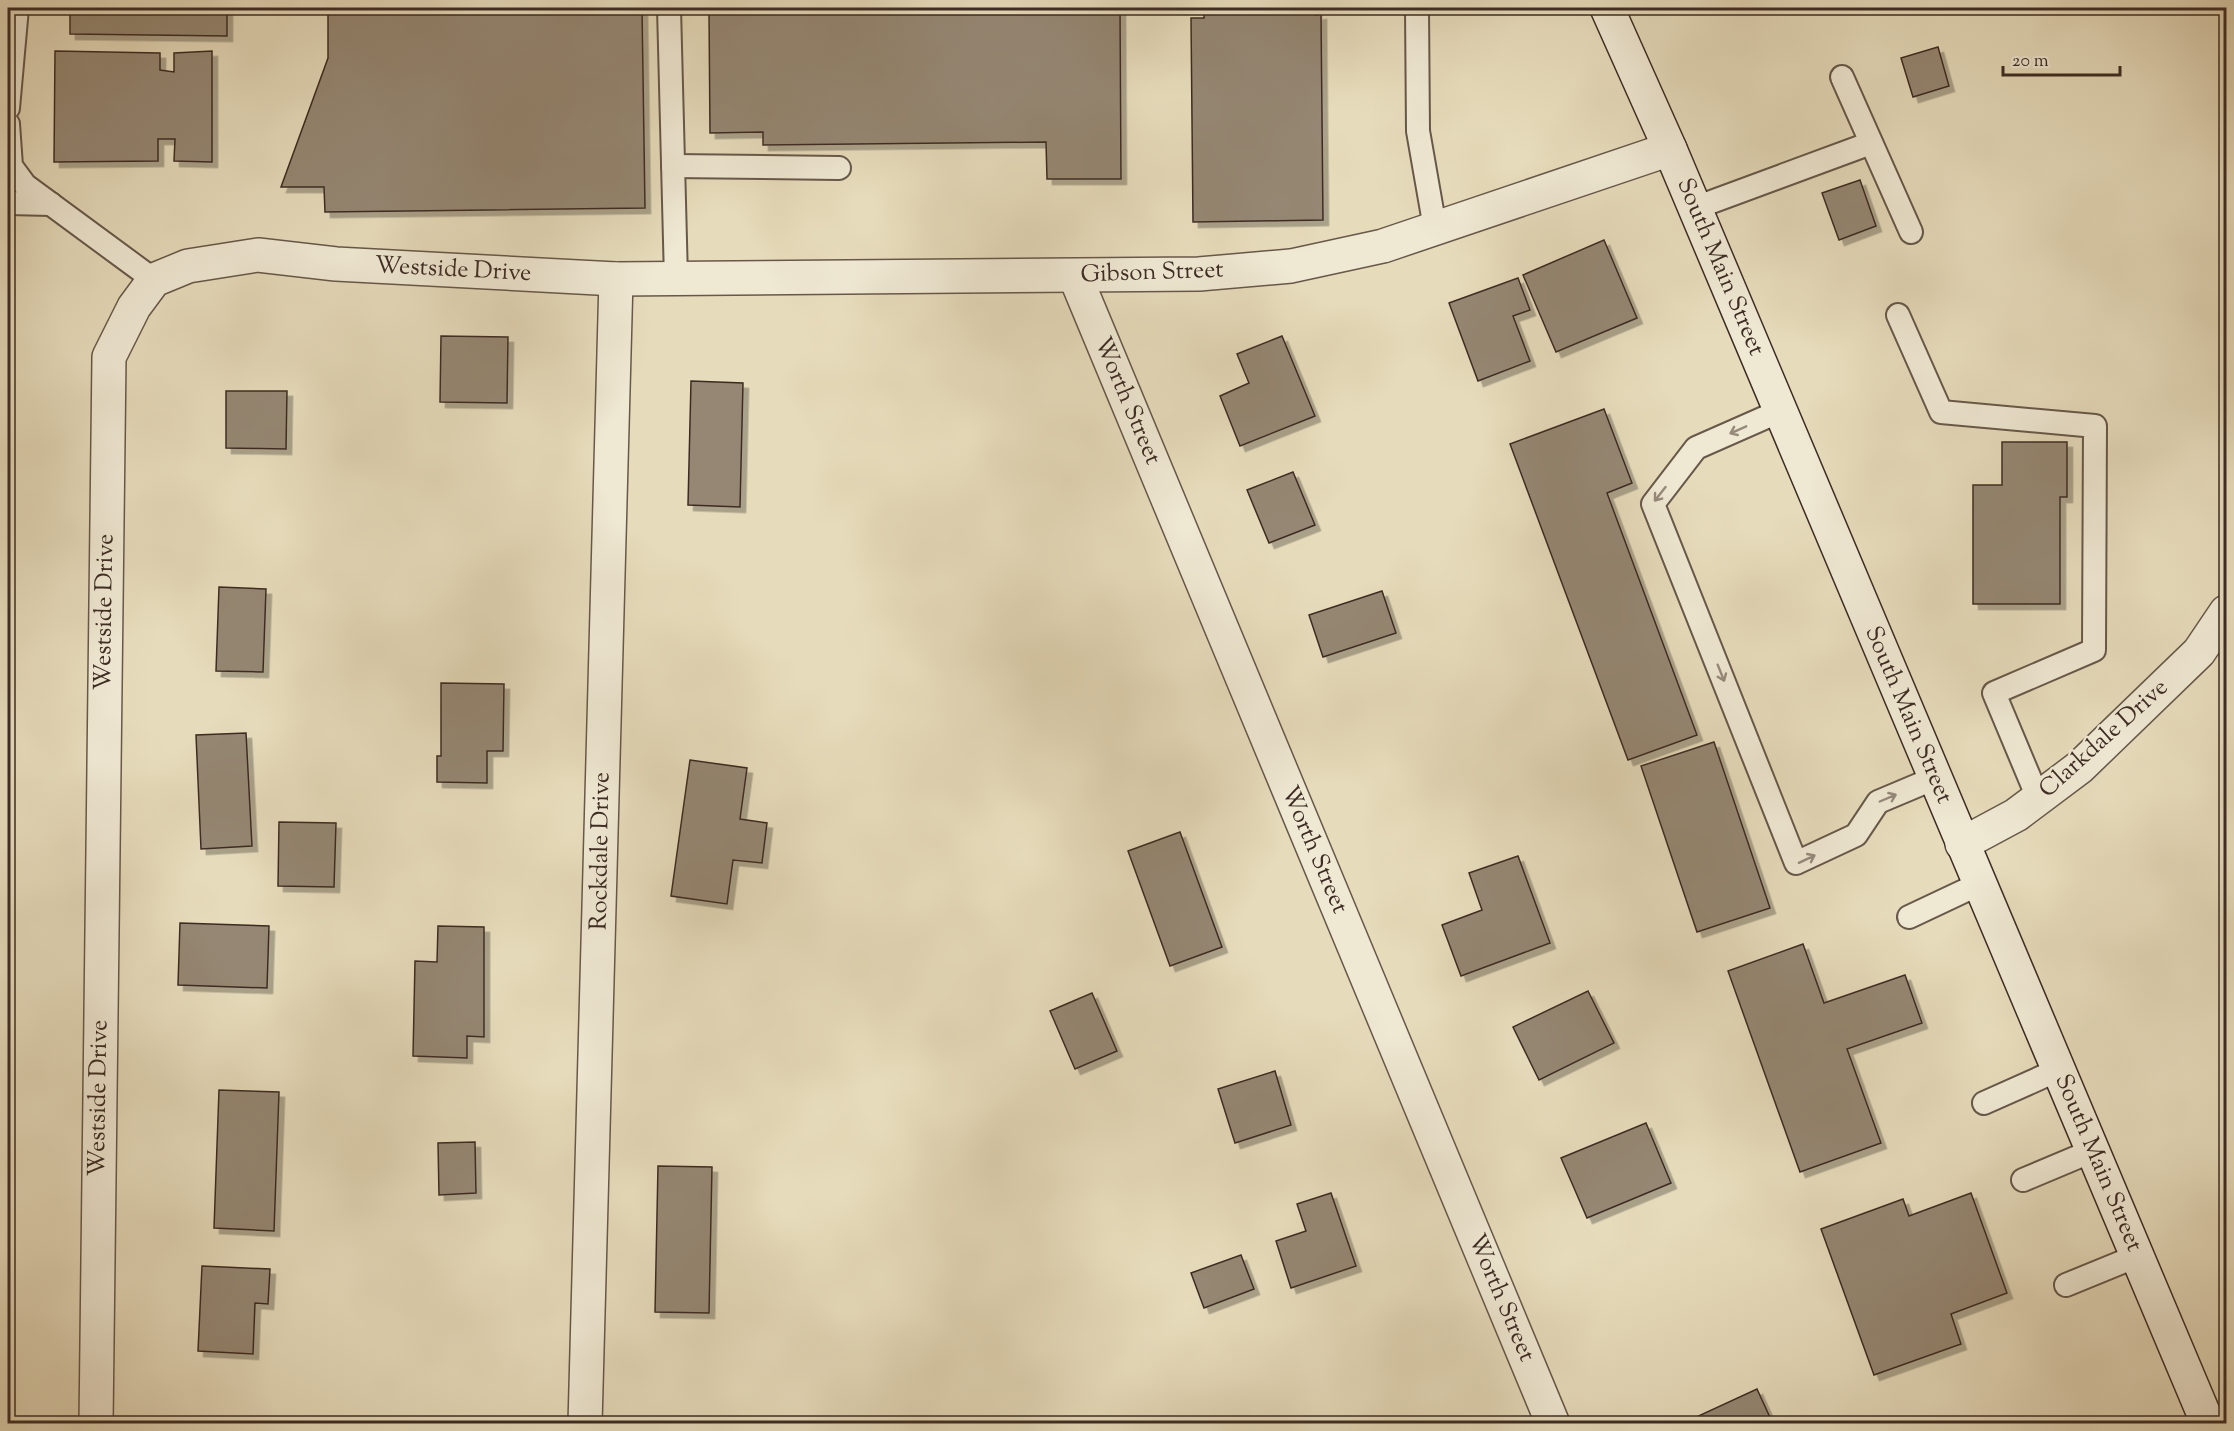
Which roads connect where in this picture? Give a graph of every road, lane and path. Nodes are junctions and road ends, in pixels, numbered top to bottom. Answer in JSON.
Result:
{"nodes":[{"id":1,"x":17,"y":8,"type":"edge"},
{"id":2,"x":669,"y":8,"type":"edge"},
{"id":3,"x":1417,"y":8,"type":"edge"},
{"id":4,"x":1607,"y":8,"type":"edge"},
{"id":5,"x":1842,"y":77,"type":"dead end"},
{"id":6,"x":8,"y":108,"type":"edge"},
{"id":7,"x":8,"y":124,"type":"edge"},
{"id":8,"x":1871,"y":143,"type":"junction"},
{"id":9,"x":1670,"y":149,"type":"junction"},
{"id":10,"x":673,"y":166,"type":"junction"},
{"id":11,"x":839,"y":168,"type":"dead end"},
{"id":12,"x":8,"y":203,"type":"edge"},
{"id":13,"x":51,"y":204,"type":"junction"},
{"id":14,"x":1695,"y":208,"type":"junction"},
{"id":15,"x":1435,"y":228,"type":"junction"},
{"id":16,"x":1911,"y":232,"type":"dead end"},
{"id":17,"x":1075,"y":276,"type":"junction"},
{"id":18,"x":616,"y":279,"type":"junction"},
{"id":19,"x":676,"y":279,"type":"junction"},
{"id":20,"x":154,"y":280,"type":"junction"},
{"id":21,"x":1898,"y":315,"type":"dead end"},
{"id":22,"x":1780,"y":411,"type":"junction"},
{"id":23,"x":2226,"y":612,"type":"edge"},
{"id":24,"x":1935,"y":778,"type":"junction"},
{"id":25,"x":2038,"y":798,"type":"junction"},
{"id":26,"x":1962,"y":844,"type":"junction"},
{"id":27,"x":1979,"y":884,"type":"junction"},
{"id":28,"x":1909,"y":917,"type":"dead end"},
{"id":29,"x":2058,"y":1070,"type":"junction"},
{"id":30,"x":1983,"y":1103,"type":"dead end"},
{"id":31,"x":2092,"y":1151,"type":"junction"},
{"id":32,"x":2023,"y":1180,"type":"dead end"},
{"id":33,"x":2137,"y":1256,"type":"junction"},
{"id":34,"x":2066,"y":1285,"type":"dead end"},
{"id":35,"x":96,"y":1424,"type":"edge"},
{"id":36,"x":585,"y":1424,"type":"edge"},
{"id":37,"x":1553,"y":1424,"type":"edge"},
{"id":38,"x":2208,"y":1424,"type":"edge"}],
"edges":[{"from":1,"to":6,"type":"lane"},
{"from":2,"to":10,"type":"lane"},
{"from":3,"to":15,"type":"lane"},
{"from":4,"to":9,"type":"street","name":"South Main Street"},
{"from":5,"to":8,"type":"lane"},
{"from":7,"to":13,"type":"lane"},
{"from":8,"to":14,"type":"lane"},
{"from":8,"to":16,"type":"lane"},
{"from":9,"to":14,"type":"street","name":"South Main Street"},
{"from":9,"to":15,"type":"street","name":"Gibson Street"},
{"from":10,"to":11,"type":"lane"},
{"from":10,"to":19,"type":"lane"},
{"from":12,"to":13,"type":"lane"},
{"from":13,"to":20,"type":"lane"},
{"from":14,"to":22,"type":"street","name":"South Main Street"},
{"from":15,"to":17,"type":"street","name":"Gibson Street"},
{"from":17,"to":19,"type":"street","name":"Gibson Street"},
{"from":17,"to":37,"type":"street","name":"Worth Street"},
{"from":18,"to":19,"type":"street","name":"Gibson Street"},
{"from":18,"to":20,"type":"street","name":"Westside Drive"},
{"from":18,"to":36,"type":"street","name":"Rockdale Drive"},
{"from":20,"to":35,"type":"street","name":"Westside Drive"},
{"from":21,"to":25,"type":"lane"},
{"from":22,"to":24,"type":"street","name":"South Main Street"},
{"from":22,"to":24,"type":"lane","one_way":true},
{"from":23,"to":25,"type":"street","name":"Clarkdale Drive"},
{"from":24,"to":26,"type":"street","name":"South Main Street"},
{"from":25,"to":26,"type":"street","name":"Clarkdale Drive"},
{"from":26,"to":27,"type":"street","name":"South Main Street"},
{"from":27,"to":28,"type":"lane"},
{"from":27,"to":29,"type":"street","name":"South Main Street"},
{"from":29,"to":30,"type":"lane"},
{"from":29,"to":31,"type":"street","name":"South Main Street"},
{"from":31,"to":32,"type":"lane"},
{"from":31,"to":33,"type":"street","name":"South Main Street"},
{"from":33,"to":34,"type":"lane"},
{"from":33,"to":38,"type":"street","name":"South Main Street"}]}
